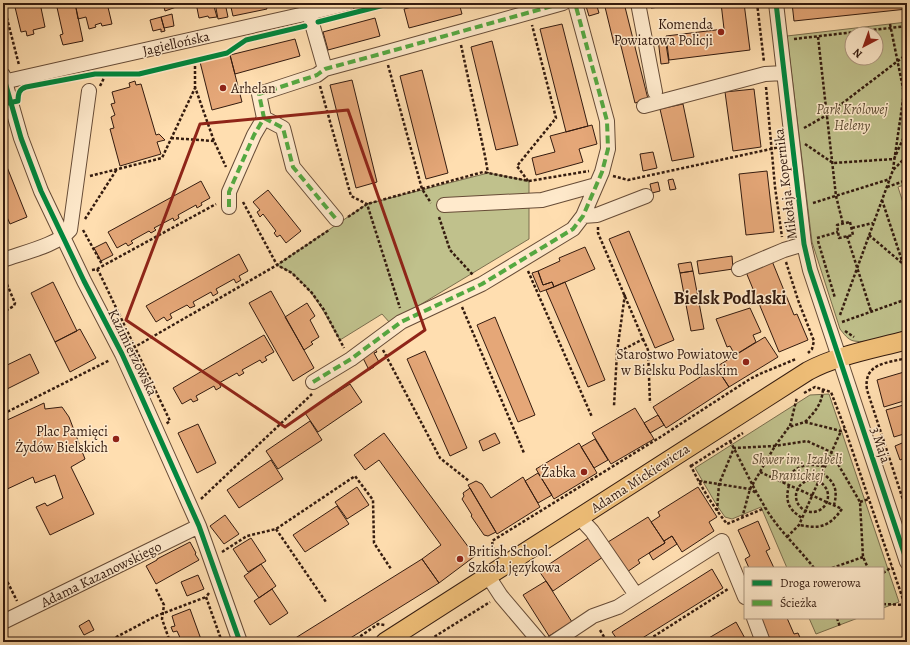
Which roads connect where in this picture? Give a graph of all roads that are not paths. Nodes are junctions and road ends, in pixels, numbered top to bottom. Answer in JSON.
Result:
{"nodes":[{"id":1,"x":349,"y":3,"type":"edge"},
{"id":2,"x":563,"y":3,"type":"edge"},
{"id":3,"x":575,"y":3,"type":"edge"},
{"id":4,"x":638,"y":3,"type":"edge"},
{"id":5,"x":776,"y":3,"type":"edge"},
{"id":6,"x":309,"y":13,"type":"junction"},
{"id":7,"x":321,"y":72,"type":"junction"},
{"id":8,"x":784,"y":73,"type":"junction"},
{"id":9,"x":4,"y":80,"type":"edge"},
{"id":10,"x":94,"y":90,"type":"road end"},
{"id":11,"x":655,"y":92,"type":"dead end"},
{"id":12,"x":644,"y":106,"type":"dead end"},
{"id":13,"x":264,"y":118,"type":"junction"},
{"id":14,"x":596,"y":185,"type":"junction"},
{"id":15,"x":646,"y":196,"type":"dead end"},
{"id":16,"x":225,"y":204,"type":"road end"},
{"id":17,"x":439,"y":209,"type":"road end"},
{"id":18,"x":590,"y":215,"type":"junction"},
{"id":19,"x":337,"y":222,"type":"road end"},
{"id":20,"x":63,"y":237,"type":"junction"},
{"id":21,"x":804,"y":244,"type":"junction"},
{"id":22,"x":3,"y":260,"type":"edge"},
{"id":23,"x":739,"y":269,"type":"dead end"},
{"id":24,"x":907,"y":340,"type":"edge"},
{"id":25,"x":840,"y":357,"type":"junction"},
{"id":26,"x":314,"y":386,"type":"road end"},
{"id":27,"x":579,"y":517,"type":"junction"},
{"id":28,"x":199,"y":526,"type":"junction"},
{"id":29,"x":907,"y":562,"type":"edge"},
{"id":30,"x":488,"y":576,"type":"junction"},
{"id":31,"x":744,"y":594,"type":"edge"},
{"id":32,"x":636,"y":595,"type":"junction"},
{"id":33,"x":754,"y":619,"type":"edge"},
{"id":34,"x":3,"y":622,"type":"edge"},
{"id":35,"x":387,"y":634,"type":"edge"},
{"id":36,"x":240,"y":642,"type":"edge"},
{"id":37,"x":540,"y":642,"type":"edge"},
{"id":38,"x":554,"y":642,"type":"edge"},
{"id":39,"x":764,"y":642,"type":"edge"}],
"edges":[{"from":1,"to":6,"type":"street","name":"Jagiellońska"},
{"from":2,"to":7,"type":"street"},
{"from":3,"to":14,"type":"street"},
{"from":4,"to":11,"type":"street"},
{"from":5,"to":8,"type":"street","name":"Mikołaja Kopernika"},
{"from":6,"to":7,"type":"street"},
{"from":6,"to":9,"type":"street","name":"Jagiellońska"},
{"from":7,"to":13,"type":"street"},
{"from":8,"to":12,"type":"street"},
{"from":8,"to":21,"type":"street","name":"Mikołaja Kopernika"},
{"from":9,"to":20,"type":"street","name":"Kazimierzowska"},
{"from":10,"to":20,"type":"street"},
{"from":13,"to":16,"type":"street"},
{"from":13,"to":19,"type":"street"},
{"from":14,"to":17,"type":"street"},
{"from":14,"to":18,"type":"street"},
{"from":15,"to":18,"type":"street"},
{"from":18,"to":26,"type":"street"},
{"from":20,"to":22,"type":"street"},
{"from":20,"to":28,"type":"street","name":"Kazimierzowska"},
{"from":21,"to":23,"type":"street"},
{"from":21,"to":25,"type":"street","name":"Mikołaja Kopernika"},
{"from":24,"to":25,"type":"main road","name":"Adama Mickiewicza"},
{"from":25,"to":27,"type":"main road","name":"Adama Mickiewicza"},
{"from":25,"to":29,"type":"street","name":"3 Maja"},
{"from":27,"to":30,"type":"main road","name":"Adama Mickiewicza"},
{"from":27,"to":32,"type":"street"},
{"from":28,"to":34,"type":"street","name":"Adama Kazanowskiego"},
{"from":28,"to":36,"type":"street","name":"Kazimierzowska"},
{"from":30,"to":35,"type":"main road","name":"Adama Mickiewicza"},
{"from":30,"to":37,"type":"street"},
{"from":31,"to":32,"type":"street"},
{"from":32,"to":38,"type":"street"},
{"from":33,"to":39,"type":"street"}]}
